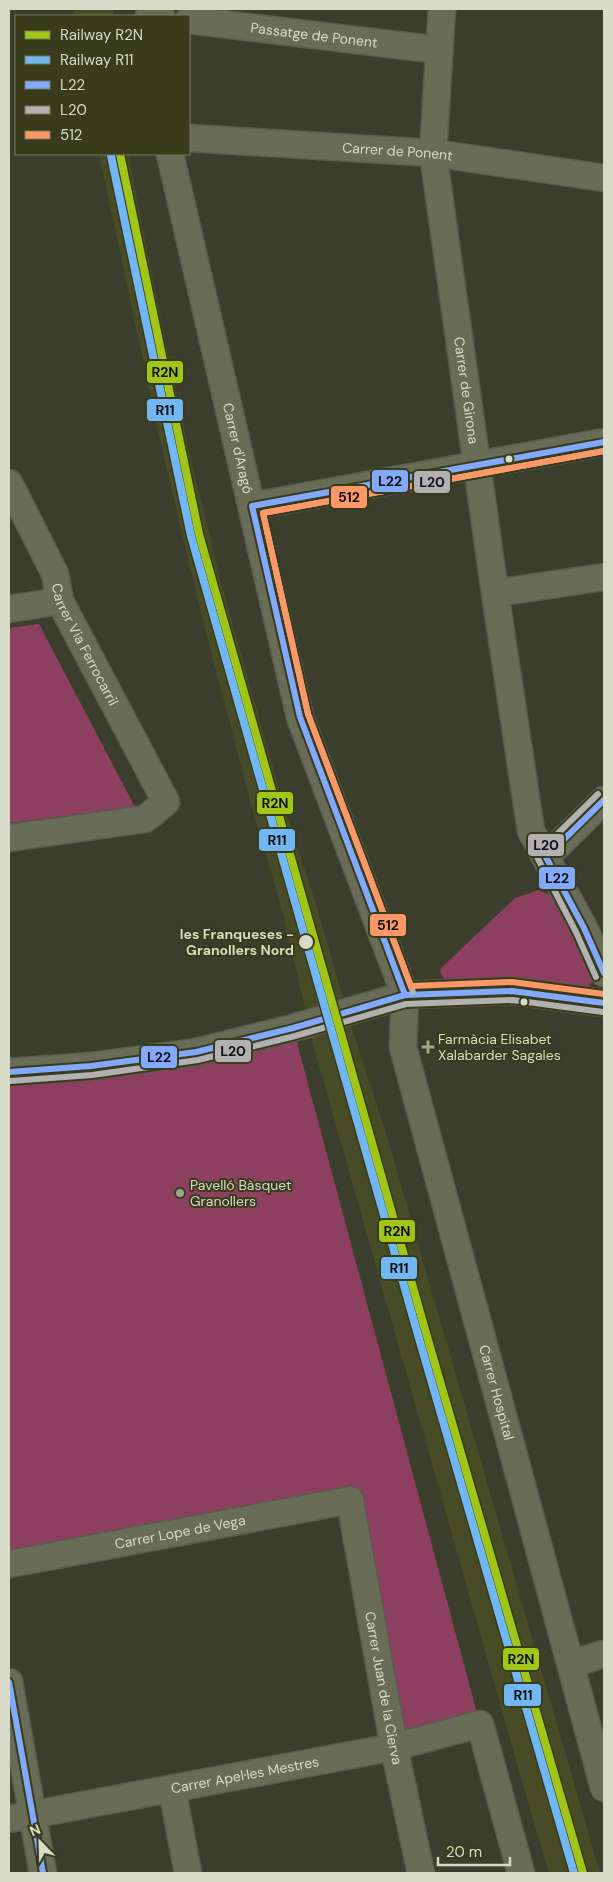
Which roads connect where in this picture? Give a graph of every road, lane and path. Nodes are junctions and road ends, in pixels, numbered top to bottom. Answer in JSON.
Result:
{"nodes":[{"id":1,"x":442,"y":9,"type":"edge"},
{"id":2,"x":190,"y":20,"type":"edge"},
{"id":3,"x":439,"y":50,"type":"junction"},
{"id":4,"x":190,"y":138,"type":"edge"},
{"id":5,"x":433,"y":153,"type":"junction"},
{"id":6,"x":170,"y":155,"type":"edge"},
{"id":7,"x":604,"y":178,"type":"edge"},
{"id":8,"x":604,"y":442,"type":"edge"},
{"id":9,"x":477,"y":465,"type":"junction"},
{"id":10,"x":9,"y":483,"type":"edge"},
{"id":11,"x":252,"y":506,"type":"junction"},
{"id":12,"x":604,"y":577,"type":"edge"},
{"id":13,"x":495,"y":593,"type":"junction"},
{"id":14,"x":60,"y":601,"type":"junction"},
{"id":15,"x":9,"y":609,"type":"edge"},
{"id":16,"x":604,"y":800,"type":"edge"},
{"id":17,"x":9,"y":838,"type":"edge"},
{"id":18,"x":546,"y":857,"type":"junction"},
{"id":19,"x":594,"y":925,"type":"edge"},
{"id":20,"x":604,"y":973,"type":"edge"},
{"id":21,"x":405,"y":995,"type":"junction"},
{"id":22,"x":604,"y":1003,"type":"edge"},
{"id":23,"x":9,"y":1072,"type":"edge"},
{"id":24,"x":350,"y":1500,"type":"joint"},
{"id":25,"x":9,"y":1564,"type":"edge"},
{"id":26,"x":604,"y":1654,"type":"edge"},
{"id":27,"x":570,"y":1664,"type":"junction"},
{"id":28,"x":9,"y":1682,"type":"edge"},
{"id":29,"x":394,"y":1747,"type":"junction"},
{"id":30,"x":604,"y":1788,"type":"edge"},
{"id":31,"x":172,"y":1789,"type":"junction"},
{"id":32,"x":20,"y":1817,"type":"edge"},
{"id":33,"x":43,"y":1873,"type":"edge"},
{"id":34,"x":188,"y":1873,"type":"edge"},
{"id":35,"x":421,"y":1873,"type":"edge"},
{"id":36,"x":521,"y":1873,"type":"edge"}],
"edges":[{"from":1,"to":3,"type":"street","name":"Carrer de Girona"},
{"from":2,"to":3,"type":"street","name":"Passatge de Ponent"},
{"from":3,"to":5,"type":"street","name":"Carrer de Girona"},
{"from":4,"to":5,"type":"street","name":"Carrer de Ponent"},
{"from":5,"to":7,"type":"street","name":"Carrer de Ponent"},
{"from":5,"to":9,"type":"street","name":"Carrer de Girona"},
{"from":6,"to":11,"type":"street","name":"Carrer d'Aragó"},
{"from":8,"to":9,"type":"street"},
{"from":9,"to":11,"type":"street"},
{"from":9,"to":13,"type":"street","name":"Carrer de Girona"},
{"from":10,"to":14,"type":"street","name":"Carrer Via Ferrocarril"},
{"from":11,"to":21,"type":"street","name":"Carrer d'Aragó"},
{"from":12,"to":13,"type":"street"},
{"from":13,"to":18,"type":"street","name":"Carrer de Girona"},
{"from":14,"to":15,"type":"street"},
{"from":14,"to":17,"type":"street","name":"Carrer Via Ferrocarril"},
{"from":16,"to":18,"type":"street"},
{"from":18,"to":19,"type":"street","name":"Carrer de Girona"},
{"from":19,"to":20,"type":"street","name":"Carrer de Girona"},
{"from":21,"to":22,"type":"street"},
{"from":21,"to":23,"type":"street"},
{"from":21,"to":27,"type":"street","name":"Carrer Hospital"},
{"from":24,"to":25,"type":"street","name":"Carrer Lope de Vega"},
{"from":24,"to":29,"type":"street","name":"Carrer Juan de la Cierva"},
{"from":26,"to":27,"type":"street"},
{"from":27,"to":30,"type":"street","name":"Carrer Hospital"},
{"from":28,"to":32,"type":"street"},
{"from":29,"to":31,"type":"street","name":"Carrer Apel·les Mestres"},
{"from":29,"to":35,"type":"street","name":"Carrer Juan de la Cierva"},
{"from":29,"to":36,"type":"street","name":"Carrer Apel·les Mestres"},
{"from":31,"to":32,"type":"street","name":"Carrer Apel·les Mestres"},
{"from":31,"to":34,"type":"street"},
{"from":32,"to":33,"type":"street"}]}
